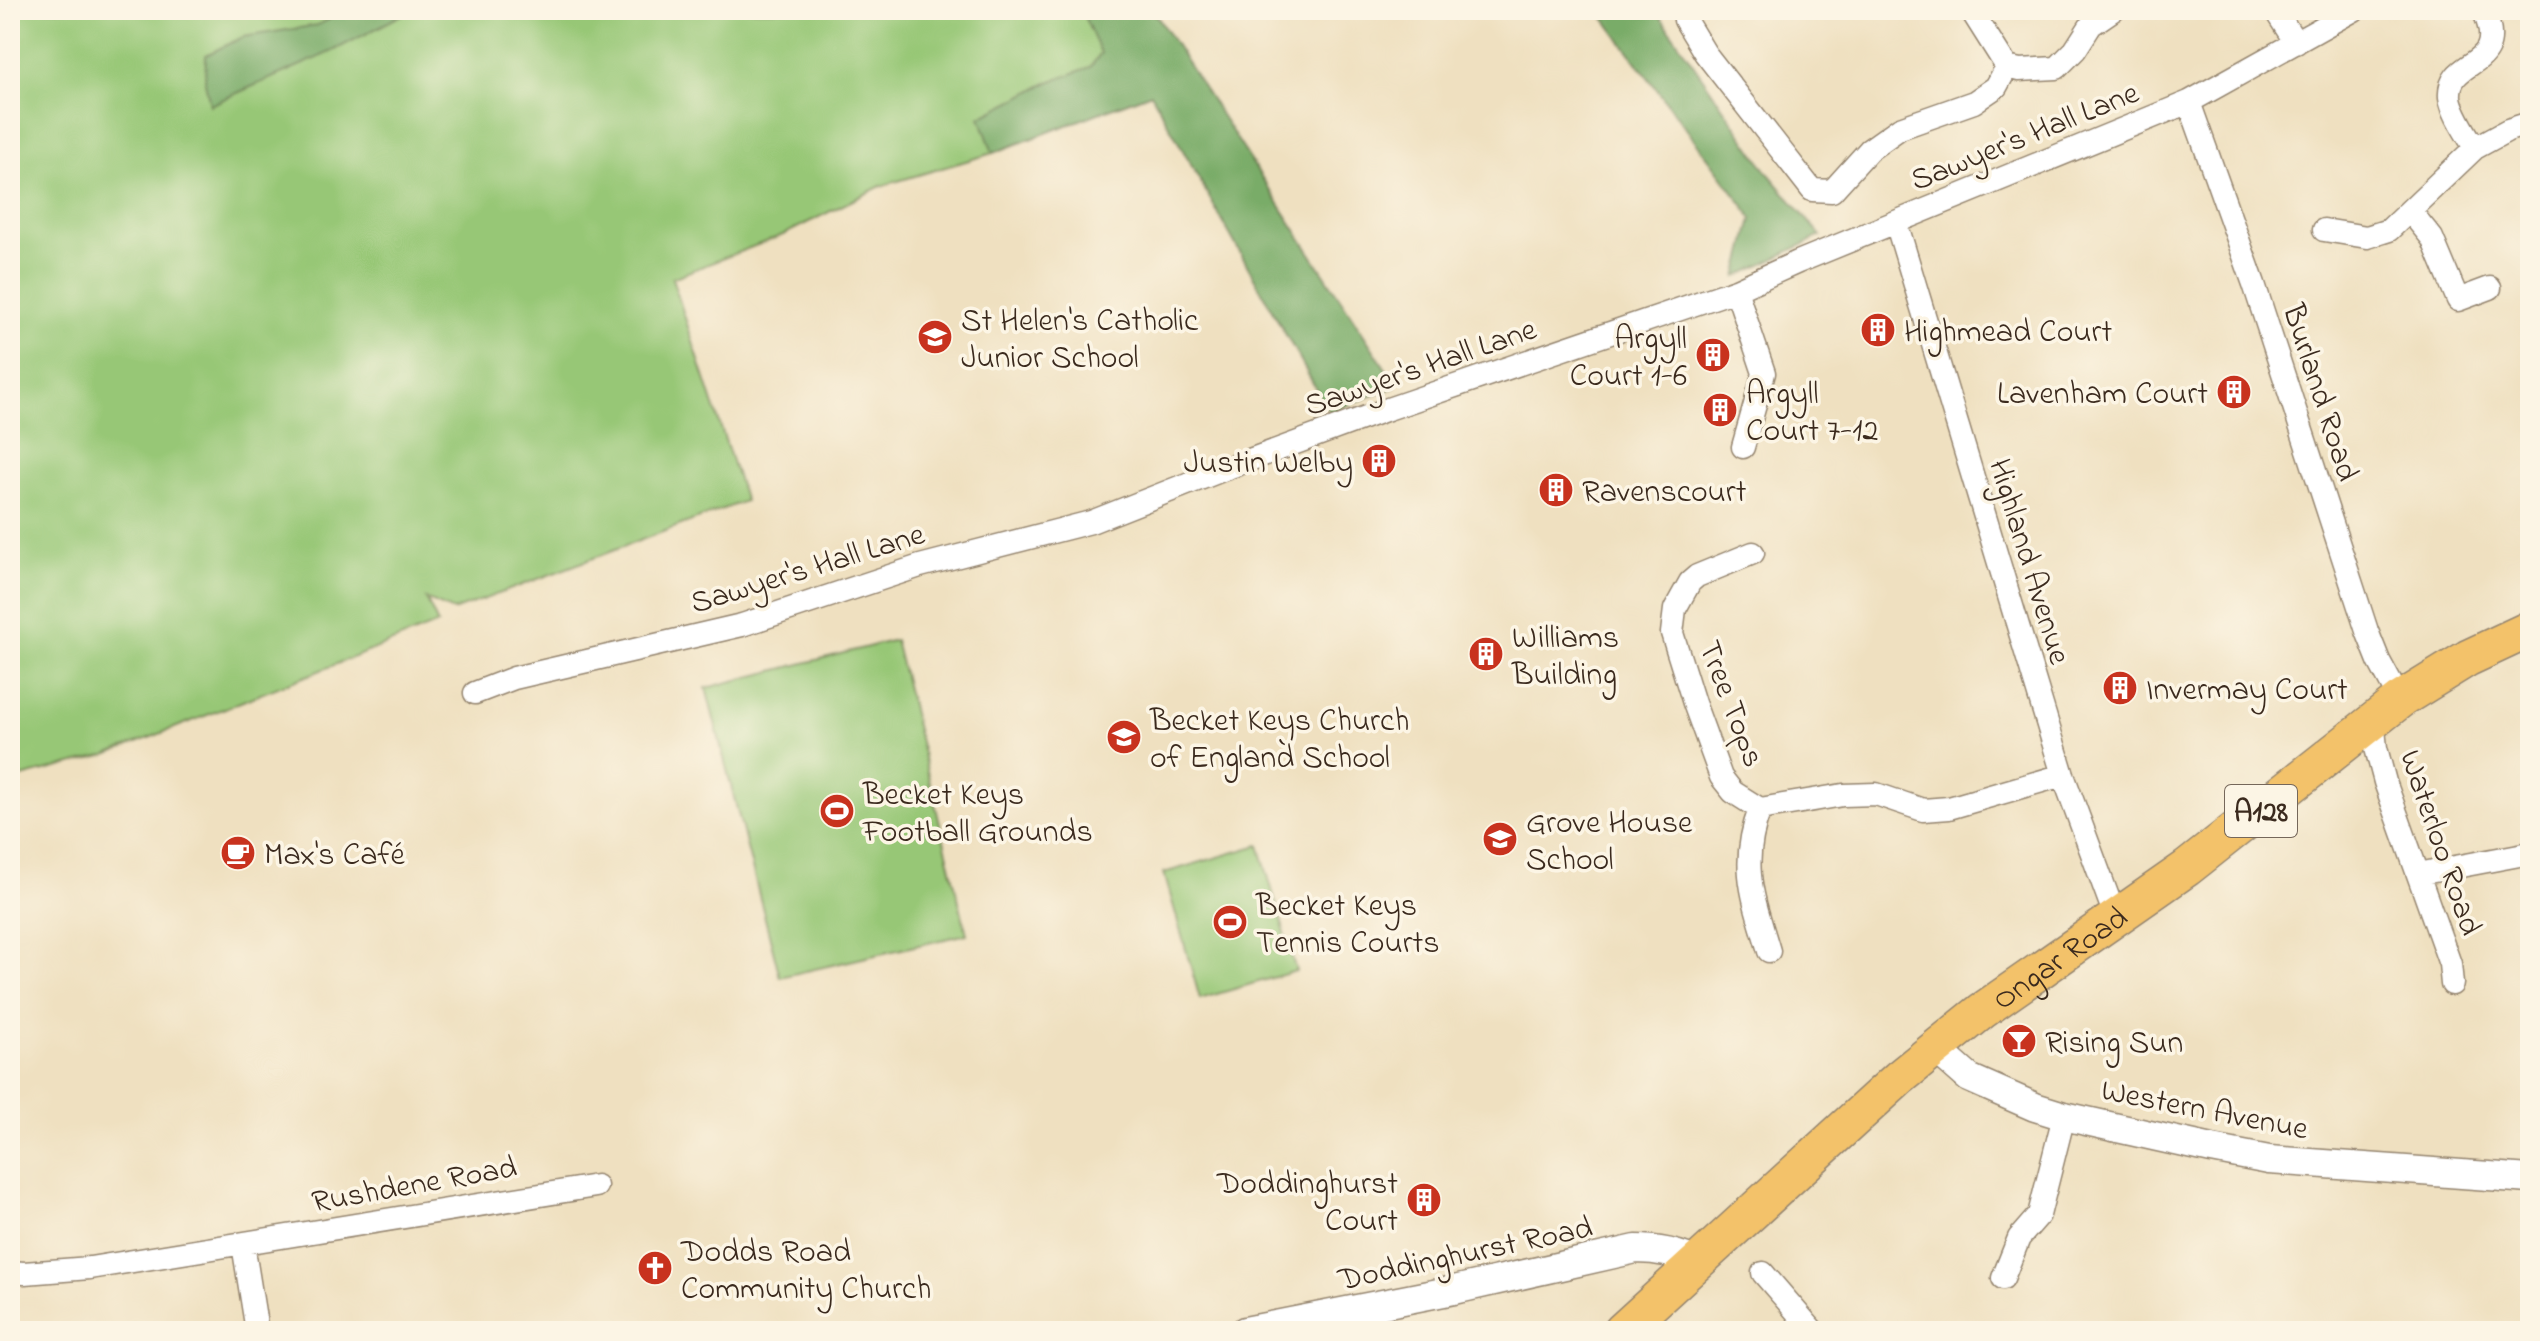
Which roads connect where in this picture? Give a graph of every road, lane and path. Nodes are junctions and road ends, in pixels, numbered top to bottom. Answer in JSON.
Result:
{"nodes":[{"id":1,"x":1688,"y":10,"type":"edge"},
{"id":2,"x":1971,"y":10,"type":"edge"},
{"id":3,"x":2113,"y":10,"type":"edge"},
{"id":4,"x":2275,"y":10,"type":"edge"},
{"id":5,"x":2354,"y":10,"type":"edge"},
{"id":6,"x":2485,"y":14,"type":"dead end"},
{"id":7,"x":2296,"y":43,"type":"junction"},
{"id":8,"x":2007,"y":67,"type":"junction"},
{"id":9,"x":2189,"y":102,"type":"junction"},
{"id":10,"x":2530,"y":123,"type":"edge"},
{"id":11,"x":2475,"y":148,"type":"junction"},
{"id":12,"x":2410,"y":211,"type":"junction"},
{"id":13,"x":1896,"y":222,"type":"junction"},
{"id":14,"x":2324,"y":230,"type":"dead end"},
{"id":15,"x":2490,"y":288,"type":"dead end"},
{"id":16,"x":1736,"y":290,"type":"junction"},
{"id":17,"x":1743,"y":447,"type":"dead end"},
{"id":18,"x":1753,"y":553,"type":"dead end"},
{"id":19,"x":2530,"y":629,"type":"edge"},
{"id":20,"x":475,"y":693,"type":"dead end"},
{"id":21,"x":2387,"y":710,"type":"junction"},
{"id":22,"x":2063,"y":775,"type":"junction"},
{"id":23,"x":1760,"y":809,"type":"junction"},
{"id":24,"x":2530,"y":853,"type":"edge"},
{"id":25,"x":2418,"y":874,"type":"junction"},
{"id":26,"x":2115,"y":916,"type":"junction"},
{"id":27,"x":1769,"y":951,"type":"dead end"},
{"id":28,"x":2452,"y":984,"type":"dead end"},
{"id":29,"x":1935,"y":1048,"type":"junction"},
{"id":30,"x":2064,"y":1116,"type":"junction"},
{"id":31,"x":2530,"y":1179,"type":"edge"},
{"id":32,"x":596,"y":1186,"type":"dead end"},
{"id":33,"x":243,"y":1244,"type":"junction"},
{"id":34,"x":1698,"y":1263,"type":"junction"},
{"id":35,"x":10,"y":1272,"type":"edge"},
{"id":36,"x":1763,"y":1273,"type":"dead end"},
{"id":37,"x":2003,"y":1278,"type":"dead end"},
{"id":38,"x":257,"y":1331,"type":"edge"},
{"id":39,"x":1245,"y":1331,"type":"edge"},
{"id":40,"x":1622,"y":1331,"type":"edge"},
{"id":41,"x":1813,"y":1331,"type":"edge"}],
"edges":[{"from":1,"to":8,"type":"street"},
{"from":2,"to":8,"type":"street"},
{"from":3,"to":8,"type":"street"},
{"from":4,"to":7,"type":"street"},
{"from":5,"to":7,"type":"street","name":"Sawyer's Hall Lane"},
{"from":6,"to":11,"type":"street"},
{"from":7,"to":9,"type":"street","name":"Sawyer's Hall Lane"},
{"from":9,"to":13,"type":"street","name":"Sawyer's Hall Lane"},
{"from":9,"to":21,"type":"street","name":"Burland Road"},
{"from":10,"to":11,"type":"street"},
{"from":11,"to":12,"type":"street"},
{"from":12,"to":14,"type":"street"},
{"from":12,"to":15,"type":"street"},
{"from":13,"to":16,"type":"street","name":"Sawyer's Hall Lane"},
{"from":13,"to":22,"type":"street","name":"Highland Avenue"},
{"from":16,"to":17,"type":"street"},
{"from":16,"to":20,"type":"street","name":"Sawyer's Hall Lane"},
{"from":18,"to":23,"type":"street","name":"Tree Tops"},
{"from":19,"to":21,"type":"main road","name":"Ongar Road","number":"A128"},
{"from":21,"to":25,"type":"street","name":"Waterloo Road"},
{"from":21,"to":26,"type":"main road","name":"Ongar Road","number":"A128"},
{"from":22,"to":23,"type":"street","name":"Tree Tops"},
{"from":22,"to":26,"type":"street","name":"Highland Avenue"},
{"from":23,"to":27,"type":"street","name":"Tree Tops"},
{"from":24,"to":25,"type":"street"},
{"from":25,"to":28,"type":"street","name":"Waterloo Road"},
{"from":26,"to":29,"type":"main road","name":"Ongar Road","number":"A128"},
{"from":29,"to":30,"type":"street","name":"Western Avenue"},
{"from":29,"to":34,"type":"main road","name":"Ongar Road","number":"A128"},
{"from":30,"to":31,"type":"street","name":"Western Avenue"},
{"from":30,"to":37,"type":"street"},
{"from":32,"to":33,"type":"street","name":"Rushdene Road"},
{"from":33,"to":35,"type":"street","name":"Rushdene Road"},
{"from":33,"to":38,"type":"street"},
{"from":34,"to":39,"type":"street","name":"Doddinghurst Road"},
{"from":34,"to":40,"type":"main road","name":"Ongar Road","number":"A128"},
{"from":36,"to":41,"type":"street"}]}
